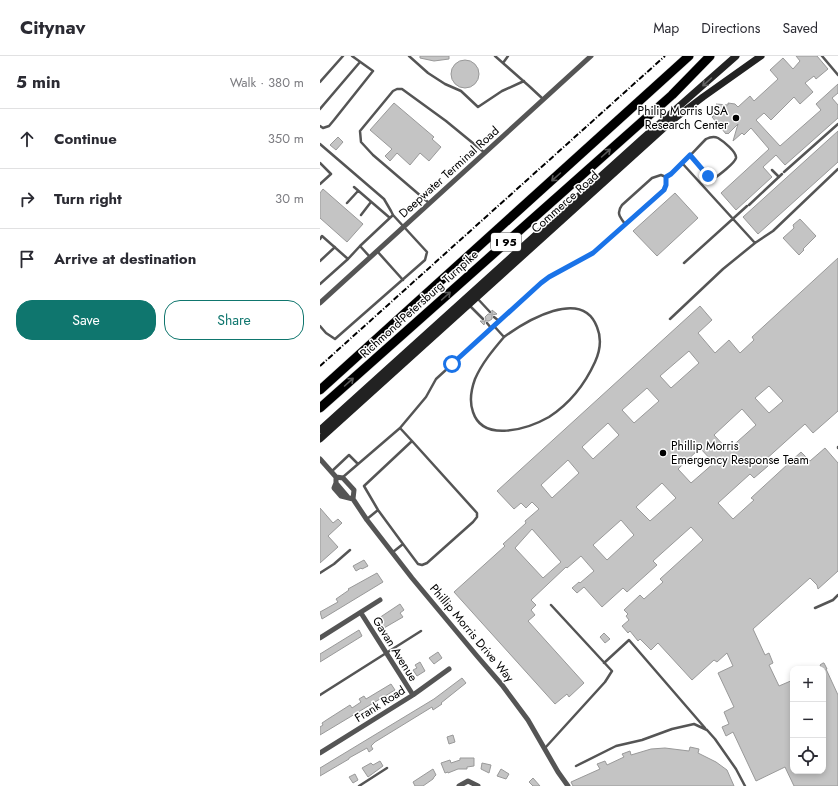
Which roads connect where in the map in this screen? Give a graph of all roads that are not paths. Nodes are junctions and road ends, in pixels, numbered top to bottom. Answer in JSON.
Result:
{"nodes":[{"id":1,"x":343,"y":56,"type":"edge"},
{"id":2,"x":352,"y":56,"type":"edge"},
{"id":3,"x":409,"y":56,"type":"edge"},
{"id":4,"x":495,"y":56,"type":"edge"},
{"id":5,"x":508,"y":56,"type":"edge"},
{"id":6,"x":591,"y":56,"type":"edge"},
{"id":7,"x":680,"y":56,"type":"edge"},
{"id":8,"x":689,"y":56,"type":"edge"},
{"id":9,"x":710,"y":56,"type":"edge"},
{"id":10,"x":736,"y":56,"type":"edge"},
{"id":11,"x":761,"y":56,"type":"edge"},
{"id":12,"x":822,"y":56,"type":"edge"},
{"id":13,"x":360,"y":62,"type":"junction"},
{"id":14,"x":503,"y":63,"type":"junction"},
{"id":15,"x":838,"y":75,"type":"edge"},
{"id":16,"x":524,"y":81,"type":"junction"},
{"id":17,"x":320,"y":82,"type":"edge"},
{"id":18,"x":543,"y":100,"type":"junction"},
{"id":19,"x":320,"y":109,"type":"edge"},
{"id":20,"x":620,"y":119,"type":"junction"},
{"id":21,"x":838,"y":124,"type":"edge"},
{"id":22,"x":320,"y":126,"type":"edge"},
{"id":23,"x":320,"y":144,"type":"edge"},
{"id":24,"x":485,"y":153,"type":"junction"},
{"id":25,"x":690,"y":155,"type":"junction"},
{"id":26,"x":320,"y":163,"type":"edge"},
{"id":27,"x":682,"y":163,"type":"junction"},
{"id":28,"x":838,"y":169,"type":"edge"},
{"id":29,"x":772,"y":170,"type":"dead end"},
{"id":30,"x":666,"y":177,"type":"junction"},
{"id":31,"x":779,"y":177,"type":"junction"},
{"id":32,"x":320,"y":184,"type":"edge"},
{"id":33,"x":354,"y":187,"type":"dead end"},
{"id":34,"x":358,"y":191,"type":"junction"},
{"id":35,"x":372,"y":202,"type":"junction"},
{"id":36,"x":347,"y":203,"type":"dead end"},
{"id":37,"x":430,"y":203,"type":"junction"},
{"id":38,"x":361,"y":215,"type":"dead end"},
{"id":39,"x":393,"y":215,"type":"junction"},
{"id":40,"x":390,"y":218,"type":"junction"},
{"id":41,"x":733,"y":219,"type":"junction"},
{"id":42,"x":625,"y":224,"type":"junction"},
{"id":43,"x":404,"y":227,"type":"junction"},
{"id":44,"x":320,"y":239,"type":"edge"},
{"id":45,"x":755,"y":243,"type":"junction"},
{"id":46,"x":360,"y":246,"type":"junction"},
{"id":47,"x":335,"y":247,"type":"junction"},
{"id":48,"x":377,"y":251,"type":"junction"},
{"id":49,"x":370,"y":257,"type":"junction"},
{"id":50,"x":348,"y":259,"type":"junction"},
{"id":51,"x":320,"y":260,"type":"edge"},
{"id":52,"x":684,"y":263,"type":"dead end"},
{"id":53,"x":403,"y":280,"type":"junction"},
{"id":54,"x":320,"y":284,"type":"edge"},
{"id":55,"x":475,"y":296,"type":"junction"},
{"id":56,"x":467,"y":302,"type":"junction"},
{"id":57,"x":320,"y":303,"type":"edge"},
{"id":58,"x":490,"y":312,"type":"dead end"},
{"id":59,"x":494,"y":317,"type":"dead end"},
{"id":60,"x":482,"y":319,"type":"dead end"},
{"id":61,"x":670,"y":319,"type":"dead end"},
{"id":62,"x":499,"y":321,"type":"junction"},
{"id":63,"x":487,"y":323,"type":"dead end"},
{"id":64,"x":320,"y":326,"type":"edge"},
{"id":65,"x":492,"y":327,"type":"junction"},
{"id":66,"x":504,"y":337,"type":"junction"},
{"id":67,"x":320,"y":390,"type":"edge"},
{"id":68,"x":320,"y":408,"type":"edge"},
{"id":69,"x":400,"y":428,"type":"junction"},
{"id":70,"x":320,"y":430,"type":"edge"},
{"id":71,"x":320,"y":439,"type":"edge"},
{"id":72,"x":412,"y":441,"type":"junction"},
{"id":73,"x":320,"y":459,"type":"edge"},
{"id":74,"x":358,"y":464,"type":"junction"},
{"id":75,"x":331,"y":472,"type":"junction"},
{"id":76,"x":343,"y":478,"type":"junction"},
{"id":77,"x":336,"y":480,"type":"junction"},
{"id":78,"x":353,"y":499,"type":"junction"},
{"id":79,"x":378,"y":510,"type":"junction"},
{"id":80,"x":367,"y":520,"type":"junction"},
{"id":81,"x":403,"y":544,"type":"junction"},
{"id":82,"x":350,"y":550,"type":"dead end"},
{"id":83,"x":393,"y":553,"type":"junction"},
{"id":84,"x":320,"y":573,"type":"edge"},
{"id":85,"x":838,"y":595,"type":"edge"},
{"id":86,"x":380,"y":600,"type":"dead end"},
{"id":87,"x":550,"y":606,"type":"dead end"},
{"id":88,"x":815,"y":608,"type":"dead end"},
{"id":89,"x":361,"y":613,"type":"junction"},
{"id":90,"x":422,"y":631,"type":"dead end"},
{"id":91,"x":320,"y":638,"type":"edge"},
{"id":92,"x":386,"y":654,"type":"junction"},
{"id":93,"x":604,"y":663,"type":"junction"},
{"id":94,"x":449,"y":669,"type":"dead end"},
{"id":95,"x":320,"y":695,"type":"edge"},
{"id":96,"x":413,"y":695,"type":"junction"},
{"id":97,"x":707,"y":730,"type":"junction"},
{"id":98,"x":545,"y":749,"type":"junction"},
{"id":99,"x":320,"y":753,"type":"edge"},
{"id":100,"x":576,"y":766,"type":"dead end"},
{"id":101,"x":387,"y":768,"type":"dead end"},
{"id":102,"x":359,"y":786,"type":"edge"},
{"id":103,"x":460,"y":786,"type":"edge"},
{"id":104,"x":478,"y":786,"type":"edge"},
{"id":105,"x":568,"y":786,"type":"edge"},
{"id":106,"x":745,"y":786,"type":"edge"}],
"edges":[{"from":1,"to":17,"type":"lane"},
{"from":2,"to":13,"type":"lane"},
{"from":3,"to":16,"type":"lane"},
{"from":4,"to":14,"type":"lane"},
{"from":5,"to":14,"type":"lane"},
{"from":6,"to":18,"type":"street","name":"Deepwater Terminal Road"},
{"from":7,"to":20,"type":"highway"},
{"from":8,"to":20,"type":"highway","name":"Richmond-Petersburg Turnpike","number":"I 95"},
{"from":68,"to":9,"type":"highway","name":"Richmond-Petersburg Turnpike","number":"I 95","one_way":true},
{"from":10,"to":55,"type":"main road","name":"Commerce Road","one_way":true},
{"from":11,"to":55,"type":"main road","name":"Commerce Road"},
{"from":12,"to":15,"type":"lane"},
{"from":13,"to":19,"type":"lane"},
{"from":13,"to":22,"type":"lane"},
{"from":14,"to":16,"type":"lane"},
{"from":16,"to":18,"type":"lane"},
{"from":18,"to":24,"type":"street","name":"Deepwater Terminal Road"},
{"from":20,"to":67,"type":"highway","name":"Richmond-Petersburg Turnpike","number":"I 95","one_way":true},
{"from":21,"to":31,"type":"lane"},
{"from":23,"to":39,"type":"lane"},
{"from":24,"to":37,"type":"street","name":"Deepwater Terminal Road"},
{"from":24,"to":37,"type":"lane"},
{"from":25,"to":25,"type":"lane"},
{"from":25,"to":27,"type":"lane"},
{"from":26,"to":32,"type":"lane"},
{"from":27,"to":30,"type":"lane"},
{"from":27,"to":41,"type":"lane"},
{"from":28,"to":45,"type":"lane"},
{"from":29,"to":31,"type":"lane"},
{"from":30,"to":42,"type":"lane"},
{"from":30,"to":42,"type":"lane"},
{"from":31,"to":41,"type":"lane"},
{"from":33,"to":34,"type":"lane"},
{"from":34,"to":35,"type":"lane"},
{"from":34,"to":36,"type":"lane"},
{"from":35,"to":38,"type":"lane"},
{"from":35,"to":40,"type":"lane"},
{"from":37,"to":43,"type":"street","name":"Deepwater Terminal Road"},
{"from":39,"to":40,"type":"lane"},
{"from":39,"to":43,"type":"lane"},
{"from":40,"to":46,"type":"lane"},
{"from":41,"to":45,"type":"lane"},
{"from":41,"to":52,"type":"lane"},
{"from":42,"to":62,"type":"lane"},
{"from":43,"to":48,"type":"street","name":"Deepwater Terminal Road"},
{"from":43,"to":53,"type":"lane"},
{"from":44,"to":47,"type":"lane"},
{"from":45,"to":61,"type":"lane"},
{"from":46,"to":49,"type":"lane"},
{"from":46,"to":50,"type":"lane"},
{"from":47,"to":50,"type":"lane"},
{"from":47,"to":51,"type":"lane"},
{"from":48,"to":49,"type":"street","name":"Deepwater Terminal Road"},
{"from":48,"to":53,"type":"lane"},
{"from":49,"to":57,"type":"street","name":"Deepwater Terminal Road"},
{"from":50,"to":54,"type":"lane"},
{"from":53,"to":64,"type":"lane"},
{"from":55,"to":56,"type":"main road","name":"Commerce Road"},
{"from":55,"to":58,"type":"lane"},
{"from":56,"to":60,"type":"lane"},
{"from":56,"to":70,"type":"main road","name":"Commerce Road"},
{"from":56,"to":71,"type":"main road","name":"Commerce Road"},
{"from":59,"to":62,"type":"lane"},
{"from":62,"to":65,"type":"lane"},
{"from":63,"to":65,"type":"lane"},
{"from":65,"to":66,"type":"lane"},
{"from":65,"to":69,"type":"lane"},
{"from":66,"to":66,"type":"lane"},
{"from":69,"to":72,"type":"lane"},
{"from":69,"to":74,"type":"lane"},
{"from":72,"to":79,"type":"lane"},
{"from":72,"to":81,"type":"lane"},
{"from":73,"to":75,"type":"street","name":"Phillip Morris Drive Way"},
{"from":74,"to":75,"type":"lane"},
{"from":74,"to":76,"type":"lane"},
{"from":75,"to":77,"type":"street","name":"Phillip Morris Drive Way"},
{"from":76,"to":77,"type":"street"},
{"from":76,"to":78,"type":"street","name":"Phillip Morris Drive Way"},
{"from":77,"to":78,"type":"street","name":"Phillip Morris Drive Way"},
{"from":78,"to":80,"type":"street","name":"Phillip Morris Drive Way"},
{"from":79,"to":80,"type":"lane"},
{"from":79,"to":81,"type":"lane"},
{"from":80,"to":83,"type":"street","name":"Phillip Morris Drive Way"},
{"from":81,"to":83,"type":"lane"},
{"from":82,"to":84,"type":"lane"},
{"from":83,"to":98,"type":"street","name":"Phillip Morris Drive Way"},
{"from":85,"to":88,"type":"lane"},
{"from":86,"to":89,"type":"street"},
{"from":87,"to":93,"type":"lane"},
{"from":89,"to":91,"type":"street"},
{"from":89,"to":92,"type":"street","name":"Gavan Avenue"},
{"from":90,"to":92,"type":"lane"},
{"from":92,"to":95,"type":"lane"},
{"from":92,"to":96,"type":"street","name":"Gavan Avenue"},
{"from":93,"to":97,"type":"lane"},
{"from":93,"to":98,"type":"lane"},
{"from":94,"to":96,"type":"street","name":"Frank Road"},
{"from":96,"to":99,"type":"street","name":"Frank Road"},
{"from":97,"to":100,"type":"lane"},
{"from":97,"to":106,"type":"lane"},
{"from":98,"to":105,"type":"street","name":"Phillip Morris Drive Way"},
{"from":101,"to":102,"type":"lane"},
{"from":103,"to":104,"type":"street"}]}
